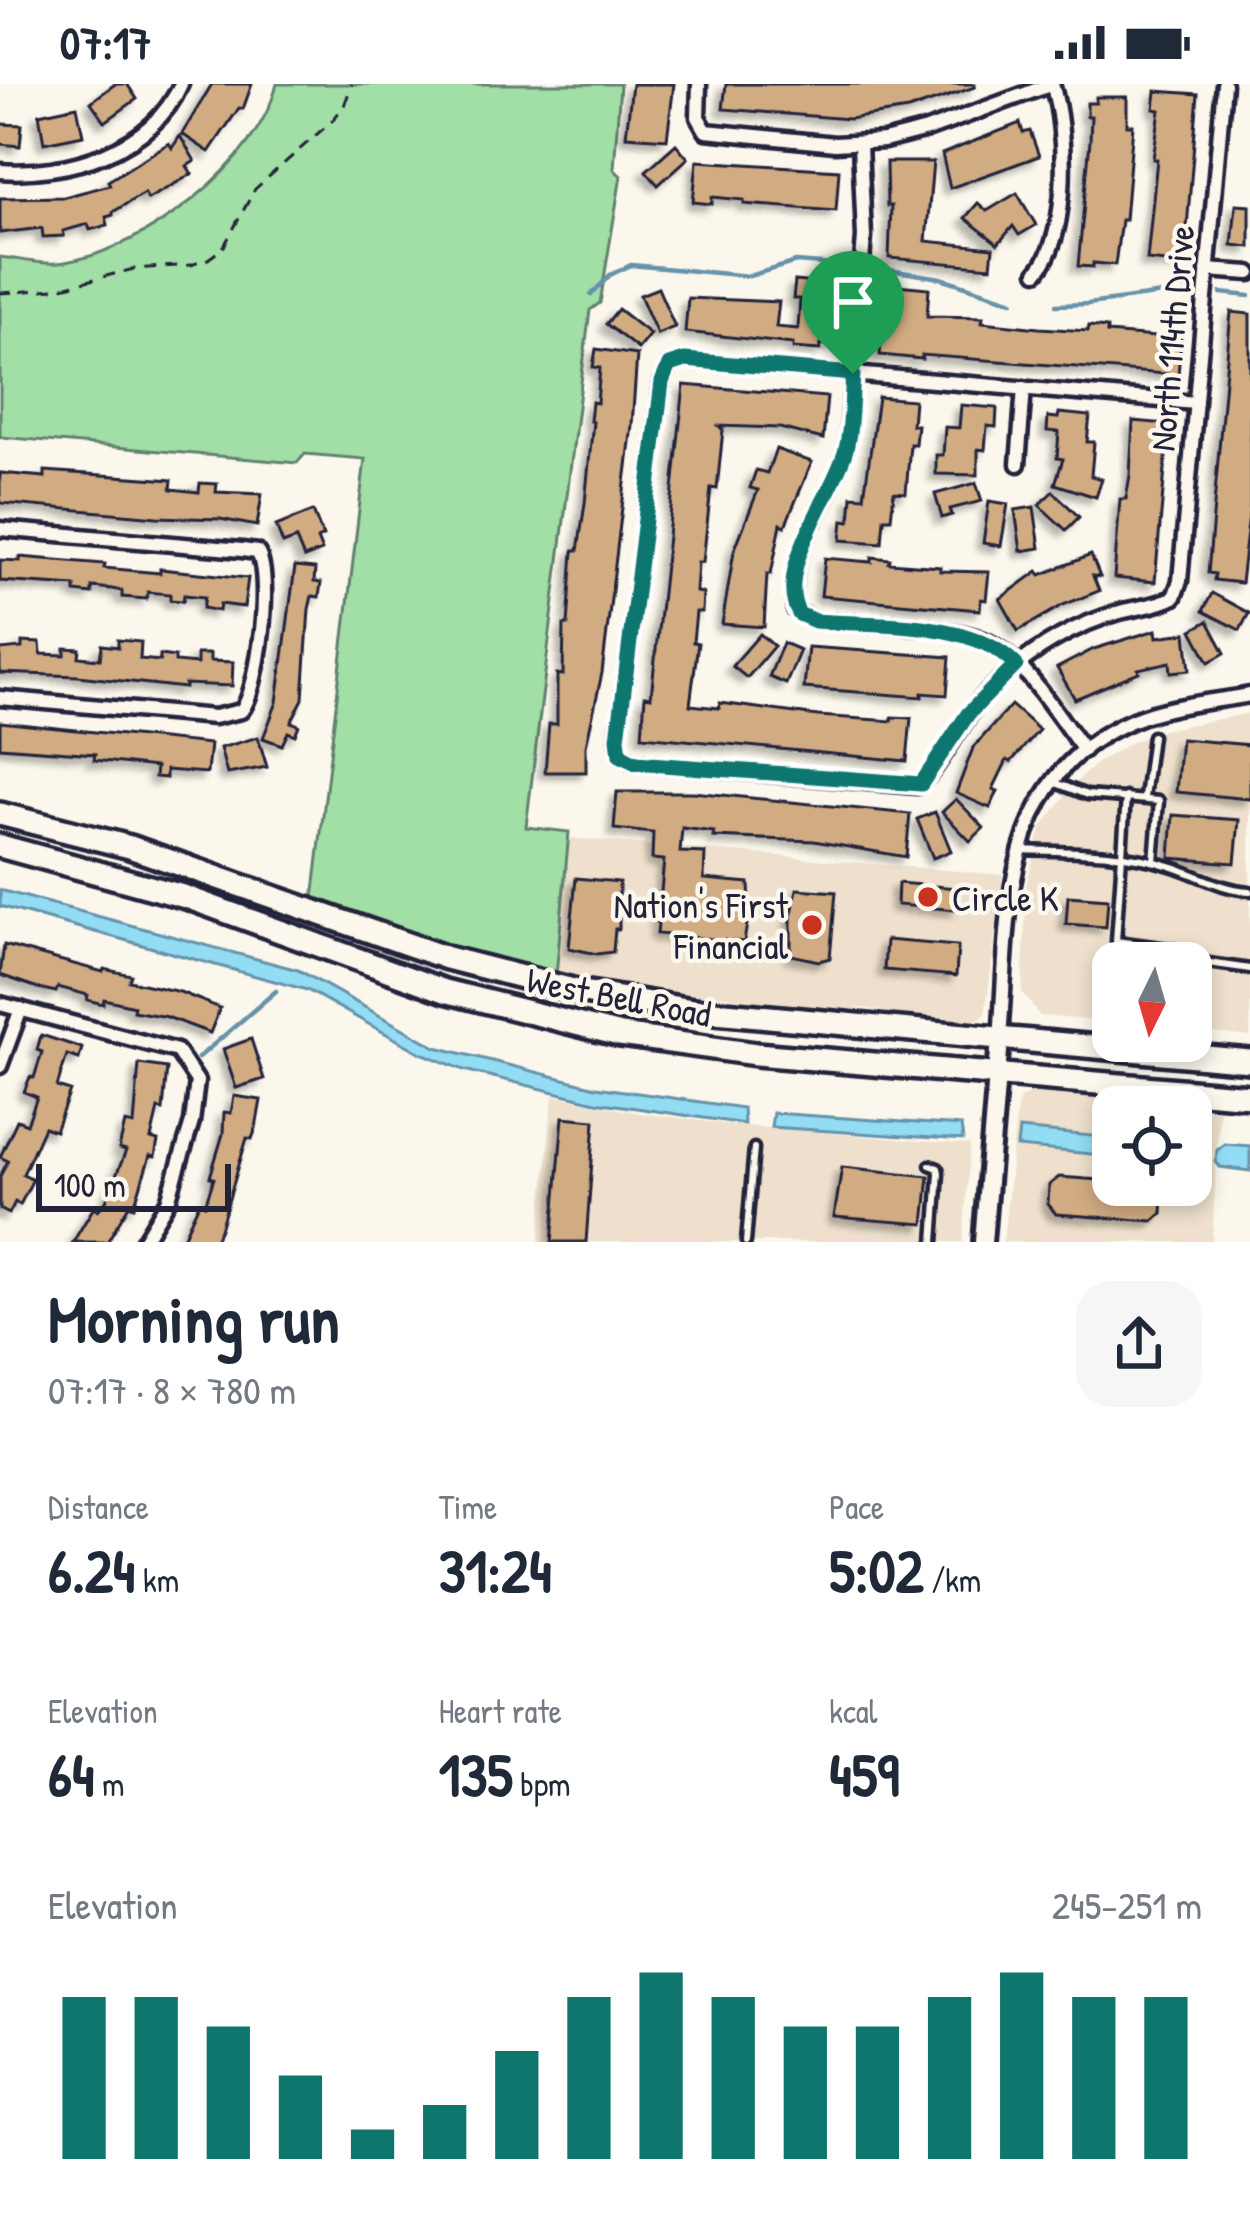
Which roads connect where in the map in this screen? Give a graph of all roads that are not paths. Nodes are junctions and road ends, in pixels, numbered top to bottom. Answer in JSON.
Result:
{"nodes":[{"id":1,"x":182,"y":84,"type":"edge"},
{"id":2,"x":700,"y":84,"type":"edge"},
{"id":3,"x":1052,"y":84,"type":"edge"},
{"id":4,"x":1224,"y":84,"type":"edge"},
{"id":5,"x":860,"y":144,"type":"junction"},
{"id":6,"x":0,"y":172,"type":"edge"},
{"id":7,"x":1208,"y":269,"type":"junction"},
{"id":8,"x":1037,"y":272,"type":"dead end"},
{"id":9,"x":1250,"y":273,"type":"edge"},
{"id":10,"x":853,"y":374,"type":"junction"},
{"id":11,"x":1024,"y":388,"type":"junction"},
{"id":12,"x":1196,"y":403,"type":"junction"},
{"id":13,"x":1018,"y":464,"type":"dead end"},
{"id":14,"x":0,"y":529,"type":"edge"},
{"id":15,"x":1016,"y":665,"type":"junction"},
{"id":16,"x":1250,"y":695,"type":"edge"},
{"id":17,"x":0,"y":698,"type":"edge"},
{"id":18,"x":1151,"y":736,"type":"dead end"},
{"id":19,"x":1084,"y":750,"type":"junction"},
{"id":20,"x":1053,"y":782,"type":"junction"},
{"id":21,"x":1126,"y":797,"type":"junction"},
{"id":22,"x":1144,"y":798,"type":"junction"},
{"id":23,"x":0,"y":814,"type":"edge"},
{"id":24,"x":0,"y":846,"type":"edge"},
{"id":25,"x":1018,"y":850,"type":"junction"},
{"id":26,"x":1120,"y":858,"type":"junction"},
{"id":27,"x":1154,"y":863,"type":"junction"},
{"id":28,"x":1250,"y":891,"type":"edge"},
{"id":29,"x":1250,"y":969,"type":"edge"},
{"id":30,"x":0,"y":1004,"type":"edge"},
{"id":31,"x":21,"y":1009,"type":"junction"},
{"id":32,"x":1000,"y":1039,"type":"junction"},
{"id":33,"x":1250,"y":1061,"type":"edge"},
{"id":34,"x":0,"y":1066,"type":"edge"},
{"id":35,"x":997,"y":1076,"type":"junction"},
{"id":36,"x":1250,"y":1096,"type":"edge"},
{"id":37,"x":754,"y":1148,"type":"dead end"},
{"id":38,"x":930,"y":1166,"type":"dead end"},
{"id":39,"x":143,"y":1242,"type":"edge"},
{"id":40,"x":746,"y":1242,"type":"edge"},
{"id":41,"x":934,"y":1242,"type":"edge"},
{"id":42,"x":983,"y":1242,"type":"edge"}],
"edges":[{"from":1,"to":6,"type":"street"},
{"from":2,"to":5,"type":"street"},
{"from":3,"to":5,"type":"street"},
{"from":3,"to":8,"type":"street"},
{"from":4,"to":7,"type":"street","name":"North 114th Drive"},
{"from":5,"to":10,"type":"street"},
{"from":7,"to":9,"type":"street"},
{"from":7,"to":12,"type":"street","name":"North 114th Drive"},
{"from":10,"to":11,"type":"street"},
{"from":10,"to":15,"type":"street"},
{"from":10,"to":15,"type":"street"},
{"from":11,"to":12,"type":"street"},
{"from":11,"to":13,"type":"street"},
{"from":12,"to":15,"type":"street","name":"North 114th Drive"},
{"from":14,"to":17,"type":"street"},
{"from":15,"to":19,"type":"street"},
{"from":16,"to":19,"type":"street"},
{"from":18,"to":22,"type":"lane"},
{"from":19,"to":20,"type":"street"},
{"from":20,"to":21,"type":"lane"},
{"from":20,"to":25,"type":"street"},
{"from":21,"to":22,"type":"lane"},
{"from":21,"to":26,"type":"lane"},
{"from":22,"to":27,"type":"lane"},
{"from":23,"to":32,"type":"main road","name":"West Bell Road"},
{"from":24,"to":35,"type":"main road","name":"West Bell Road"},
{"from":25,"to":26,"type":"lane"},
{"from":25,"to":32,"type":"street"},
{"from":26,"to":27,"type":"lane"},
{"from":26,"to":29,"type":"lane"},
{"from":27,"to":28,"type":"lane"},
{"from":30,"to":31,"type":"street"},
{"from":31,"to":34,"type":"street"},
{"from":31,"to":39,"type":"street"},
{"from":32,"to":33,"type":"main road","name":"West Bell Road"},
{"from":32,"to":35,"type":"street"},
{"from":35,"to":36,"type":"main road","name":"West Bell Road"},
{"from":35,"to":42,"type":"street"},
{"from":37,"to":40,"type":"lane"},
{"from":38,"to":41,"type":"lane"}]}
